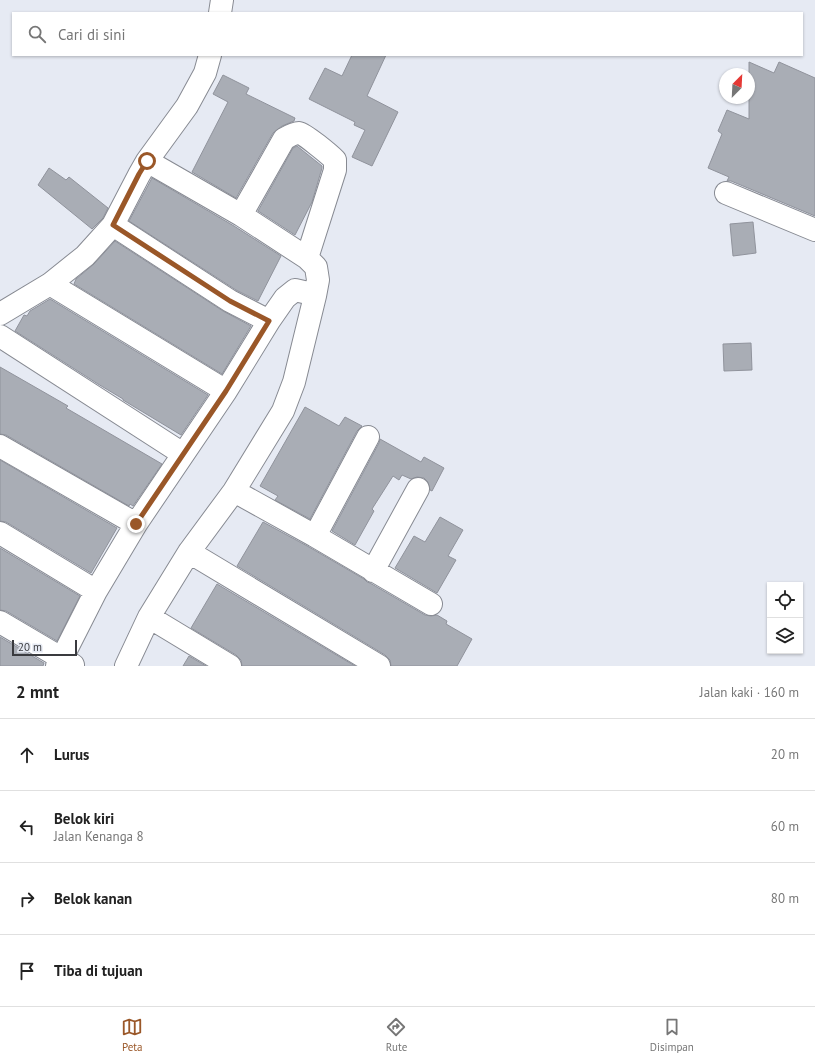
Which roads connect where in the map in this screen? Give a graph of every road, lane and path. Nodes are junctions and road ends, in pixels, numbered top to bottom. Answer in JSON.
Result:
{"nodes":[{"id":1,"x":222,"y":0,"type":"edge"},
{"id":2,"x":220,"y":12,"type":"edge"},
{"id":3,"x":210,"y":56,"type":"edge"},
{"id":4,"x":147,"y":161,"type":"junction"},
{"id":5,"x":726,"y":193,"type":"dead end"},
{"id":6,"x":241,"y":215,"type":"junction"},
{"id":7,"x":113,"y":225,"type":"junction"},
{"id":8,"x":815,"y":230,"type":"edge"},
{"id":9,"x":307,"y":258,"type":"junction"},
{"id":10,"x":50,"y":284,"type":"junction"},
{"id":11,"x":315,"y":296,"type":"junction"},
{"id":12,"x":0,"y":314,"type":"edge"},
{"id":13,"x":269,"y":321,"type":"junction"},
{"id":14,"x":0,"y":336,"type":"edge"},
{"id":15,"x":226,"y":391,"type":"junction"},
{"id":16,"x":368,"y":437,"type":"dead end"},
{"id":17,"x":0,"y":446,"type":"edge"},
{"id":18,"x":183,"y":454,"type":"junction"},
{"id":19,"x":418,"y":489,"type":"dead end"},
{"id":20,"x":234,"y":491,"type":"junction"},
{"id":21,"x":136,"y":524,"type":"junction"},
{"id":22,"x":0,"y":533,"type":"edge"},
{"id":23,"x":314,"y":536,"type":"junction"},
{"id":24,"x":189,"y":552,"type":"junction"},
{"id":25,"x":374,"y":571,"type":"junction"},
{"id":26,"x":96,"y":591,"type":"junction"},
{"id":27,"x":431,"y":604,"type":"dead end"},
{"id":28,"x":149,"y":617,"type":"junction"},
{"id":29,"x":0,"y":622,"type":"edge"},
{"id":30,"x":64,"y":663,"type":"edge"},
{"id":31,"x":126,"y":666,"type":"edge"},
{"id":32,"x":230,"y":666,"type":"edge"},
{"id":33,"x":379,"y":666,"type":"edge"}],
"edges":[{"from":1,"to":2,"type":"street"},
{"from":3,"to":4,"type":"street"},
{"from":4,"to":6,"type":"street"},
{"from":4,"to":7,"type":"street"},
{"from":5,"to":8,"type":"street"},
{"from":6,"to":9,"type":"street"},
{"from":6,"to":9,"type":"street"},
{"from":7,"to":10,"type":"street"},
{"from":7,"to":13,"type":"street"},
{"from":9,"to":11,"type":"street"},
{"from":10,"to":12,"type":"street"},
{"from":10,"to":15,"type":"street"},
{"from":11,"to":13,"type":"street"},
{"from":11,"to":20,"type":"street"},
{"from":13,"to":15,"type":"street"},
{"from":14,"to":18,"type":"street"},
{"from":15,"to":18,"type":"street"},
{"from":16,"to":23,"type":"street"},
{"from":17,"to":21,"type":"street"},
{"from":18,"to":21,"type":"street"},
{"from":19,"to":25,"type":"street"},
{"from":20,"to":23,"type":"street"},
{"from":20,"to":24,"type":"street"},
{"from":21,"to":26,"type":"street"},
{"from":22,"to":26,"type":"street"},
{"from":23,"to":25,"type":"street"},
{"from":24,"to":28,"type":"street"},
{"from":24,"to":33,"type":"street"},
{"from":25,"to":27,"type":"street"},
{"from":26,"to":30,"type":"street"},
{"from":28,"to":31,"type":"street"},
{"from":28,"to":32,"type":"street"},
{"from":29,"to":30,"type":"street"}]}
